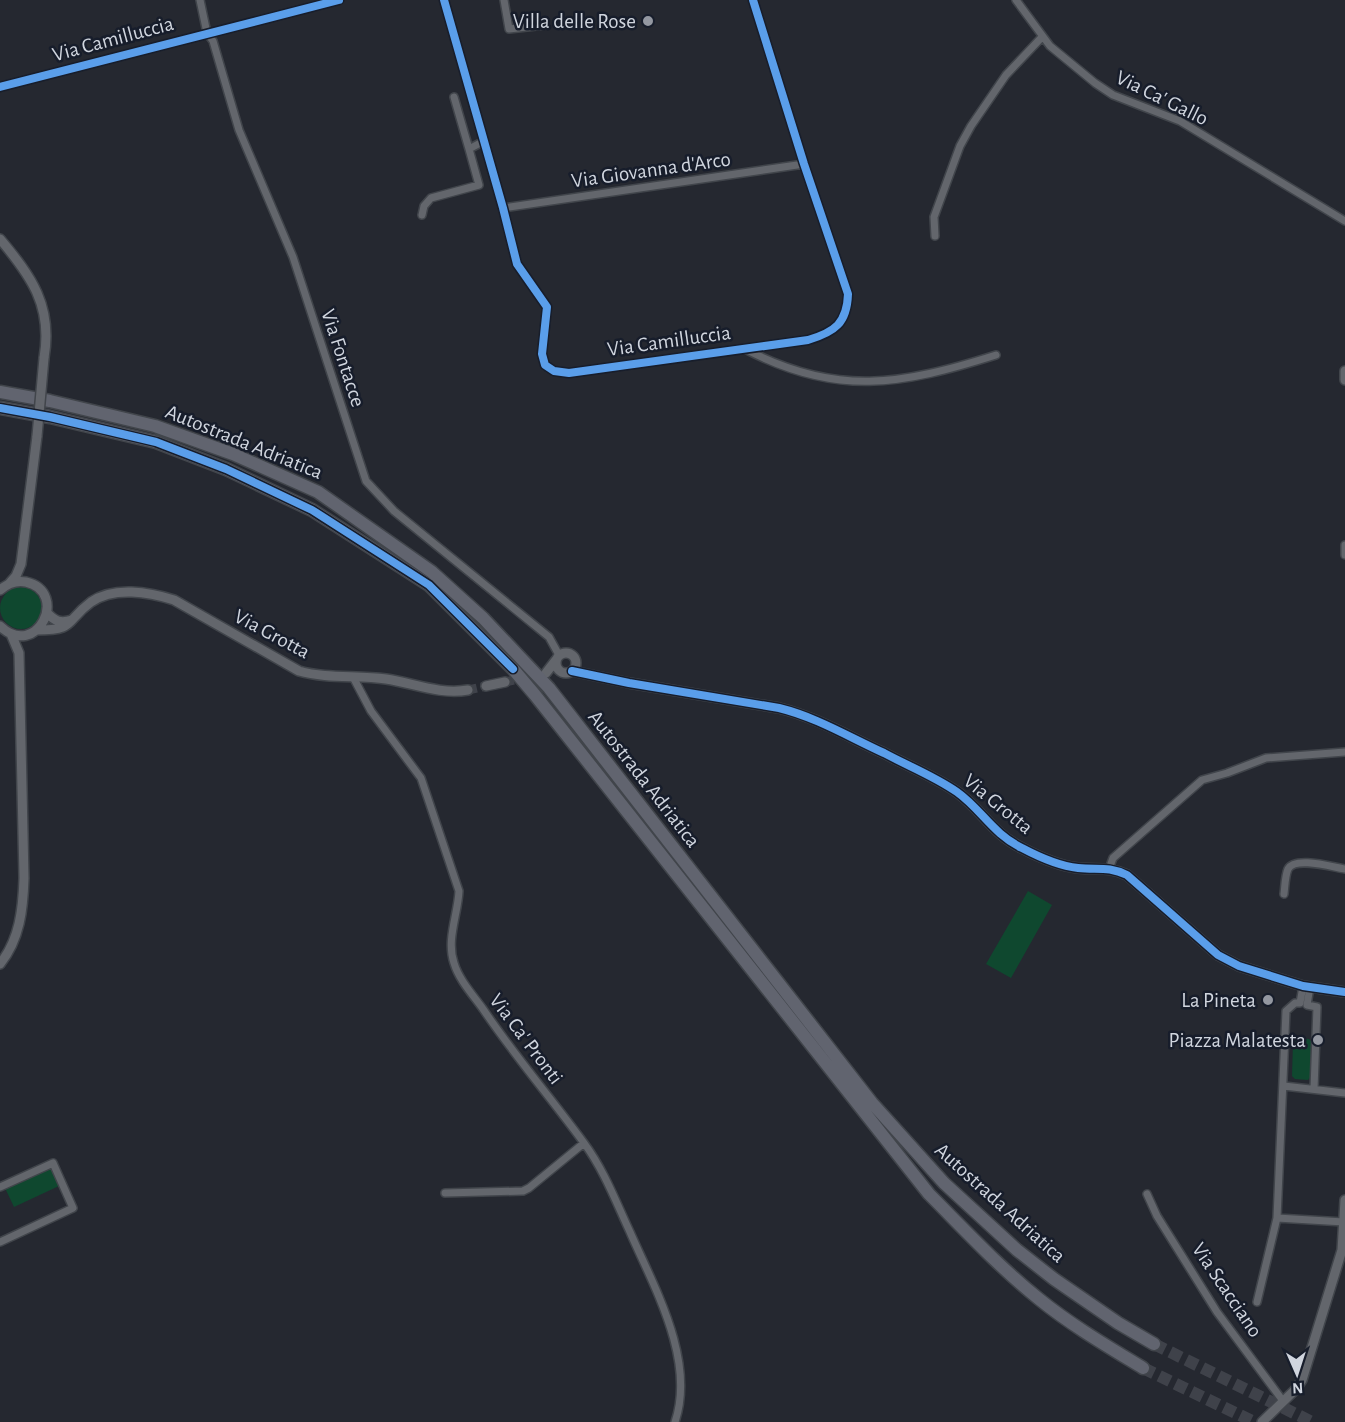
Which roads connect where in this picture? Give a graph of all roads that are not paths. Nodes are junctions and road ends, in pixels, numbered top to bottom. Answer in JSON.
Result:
{"nodes":[{"id":1,"x":200,"y":0,"type":"edge"},
{"id":2,"x":339,"y":0,"type":"edge"},
{"id":3,"x":444,"y":0,"type":"edge"},
{"id":4,"x":504,"y":0,"type":"edge"},
{"id":5,"x":753,"y":0,"type":"edge"},
{"id":6,"x":1016,"y":0,"type":"edge"},
{"id":7,"x":545,"y":25,"type":"dead end"},
{"id":8,"x":207,"y":33,"type":"junction"},
{"id":9,"x":1042,"y":37,"type":"junction"},
{"id":10,"x":0,"y":87,"type":"edge"},
{"id":11,"x":454,"y":97,"type":"dead end"},
{"id":12,"x":484,"y":141,"type":"junction"},
{"id":13,"x":469,"y":149,"type":"junction"},
{"id":14,"x":804,"y":164,"type":"junction"},
{"id":15,"x":503,"y":208,"type":"junction"},
{"id":16,"x":422,"y":215,"type":"dead end"},
{"id":17,"x":1345,"y":221,"type":"edge"},
{"id":18,"x":935,"y":236,"type":"dead end"},
{"id":19,"x":0,"y":239,"type":"edge"},
{"id":20,"x":745,"y":349,"type":"junction"},
{"id":21,"x":996,"y":355,"type":"dead end"},
{"id":22,"x":1345,"y":371,"type":"edge"},
{"id":23,"x":1345,"y":380,"type":"edge"},
{"id":24,"x":0,"y":392,"type":"edge"},
{"id":25,"x":0,"y":408,"type":"edge"},
{"id":26,"x":1345,"y":545,"type":"edge"},
{"id":27,"x":1345,"y":555,"type":"edge"},
{"id":28,"x":21,"y":564,"type":"junction"},
{"id":29,"x":30,"y":583,"type":"junction"},
{"id":30,"x":9,"y":584,"type":"junction"},
{"id":31,"x":0,"y":590,"type":"edge"},
{"id":32,"x":47,"y":613,"type":"junction"},
{"id":33,"x":74,"y":620,"type":"junction"},
{"id":34,"x":0,"y":626,"type":"edge"},
{"id":35,"x":36,"y":630,"type":"junction"},
{"id":36,"x":10,"y":634,"type":"junction"},
{"id":37,"x":26,"y":635,"type":"junction"},
{"id":38,"x":19,"y":653,"type":"junction"},
{"id":39,"x":557,"y":658,"type":"junction"},
{"id":40,"x":572,"y":671,"type":"junction"},
{"id":41,"x":353,"y":677,"type":"junction"},
{"id":42,"x":505,"y":682,"type":"tunnel mouth"},
{"id":43,"x":486,"y":686,"type":"tunnel mouth"},
{"id":44,"x":468,"y":690,"type":"tunnel mouth"},
{"id":45,"x":1345,"y":752,"type":"edge"},
{"id":46,"x":1109,"y":869,"type":"junction"},
{"id":47,"x":1345,"y":869,"type":"edge"},
{"id":48,"x":1284,"y":894,"type":"dead end"},
{"id":49,"x":0,"y":964,"type":"edge"},
{"id":50,"x":1306,"y":986,"type":"junction"},
{"id":51,"x":1345,"y":992,"type":"edge"},
{"id":52,"x":1284,"y":1086,"type":"junction"},
{"id":53,"x":1314,"y":1089,"type":"junction"},
{"id":54,"x":1345,"y":1094,"type":"edge"},
{"id":55,"x":584,"y":1143,"type":"junction"},
{"id":56,"x":0,"y":1187,"type":"edge"},
{"id":57,"x":445,"y":1193,"type":"dead end"},
{"id":58,"x":1147,"y":1194,"type":"dead end"},
{"id":59,"x":1345,"y":1200,"type":"edge"},
{"id":60,"x":1277,"y":1218,"type":"junction"},
{"id":61,"x":1344,"y":1222,"type":"edge"},
{"id":62,"x":0,"y":1242,"type":"edge"},
{"id":63,"x":1344,"y":1247,"type":"edge"},
{"id":64,"x":1257,"y":1302,"type":"dead end"},
{"id":65,"x":1154,"y":1344,"type":"tunnel mouth"},
{"id":66,"x":1143,"y":1368,"type":"tunnel mouth"},
{"id":67,"x":1283,"y":1401,"type":"junction"},
{"id":68,"x":675,"y":1422,"type":"edge"},
{"id":69,"x":1262,"y":1422,"type":"edge"}],
"edges":[{"from":1,"to":8,"type":"street","name":"Via Fontacce"},
{"from":2,"to":8,"type":"street","name":"Via Camilluccia"},
{"from":3,"to":12,"type":"street","name":"Via Camilluccia"},
{"from":4,"to":7,"type":"street"},
{"from":5,"to":14,"type":"street","name":"Via Camilluccia"},
{"from":6,"to":9,"type":"street","name":"Via Ca' Gallo"},
{"from":8,"to":10,"type":"street","name":"Via Camilluccia"},
{"from":8,"to":39,"type":"street","name":"Via Fontacce"},
{"from":9,"to":17,"type":"street","name":"Via Ca' Gallo"},
{"from":9,"to":18,"type":"street"},
{"from":11,"to":13,"type":"street"},
{"from":12,"to":13,"type":"street"},
{"from":12,"to":15,"type":"street","name":"Via Camilluccia"},
{"from":13,"to":16,"type":"street"},
{"from":14,"to":15,"type":"street","name":"Via Giovanna d'Arco"},
{"from":14,"to":20,"type":"street","name":"Via Camilluccia"},
{"from":15,"to":20,"type":"street","name":"Via Camilluccia"},
{"from":19,"to":28,"type":"street","bridge":true},
{"from":20,"to":21,"type":"street","name":"Via Camilluccia"},
{"from":22,"to":23,"type":"street"},
{"from":24,"to":65,"type":"highway","name":"Autostrada Adriatica"},
{"from":25,"to":66,"type":"highway","name":"Autostrada Adriatica"},
{"from":26,"to":27,"type":"street"},
{"from":28,"to":29,"type":"street"},
{"from":28,"to":30,"type":"street"},
{"from":29,"to":30,"type":"street"},
{"from":29,"to":32,"type":"street"},
{"from":30,"to":31,"type":"street"},
{"from":32,"to":33,"type":"street"},
{"from":32,"to":35,"type":"street"},
{"from":33,"to":35,"type":"street","name":"Via Grotta"},
{"from":33,"to":41,"type":"street","name":"Via Grotta"},
{"from":34,"to":36,"type":"street"},
{"from":35,"to":37,"type":"street"},
{"from":36,"to":37,"type":"street"},
{"from":36,"to":38,"type":"street"},
{"from":37,"to":38,"type":"street"},
{"from":38,"to":49,"type":"street"},
{"from":39,"to":40,"type":"street"},
{"from":39,"to":40,"type":"street"},
{"from":40,"to":46,"type":"street","name":"Via Grotta"},
{"from":41,"to":44,"type":"street","name":"Via Grotta"},
{"from":41,"to":55,"type":"street","name":"Via Ca' Pronti"},
{"from":42,"to":43,"type":"street"},
{"from":45,"to":46,"type":"street"},
{"from":46,"to":50,"type":"street","name":"Via Grotta"},
{"from":47,"to":48,"type":"street"},
{"from":50,"to":51,"type":"street","name":"Via Grotta"},
{"from":50,"to":52,"type":"street"},
{"from":50,"to":53,"type":"street"},
{"from":52,"to":53,"type":"street"},
{"from":52,"to":60,"type":"street"},
{"from":53,"to":54,"type":"street"},
{"from":55,"to":57,"type":"street"},
{"from":55,"to":68,"type":"street","name":"Via Ca' Pronti"},
{"from":56,"to":62,"type":"street"},
{"from":58,"to":67,"type":"street","name":"Via Scacciano"},
{"from":59,"to":61,"type":"street"},
{"from":60,"to":61,"type":"street"},
{"from":60,"to":64,"type":"street"},
{"from":61,"to":63,"type":"street"},
{"from":63,"to":67,"type":"street"},
{"from":67,"to":69,"type":"street"}]}
